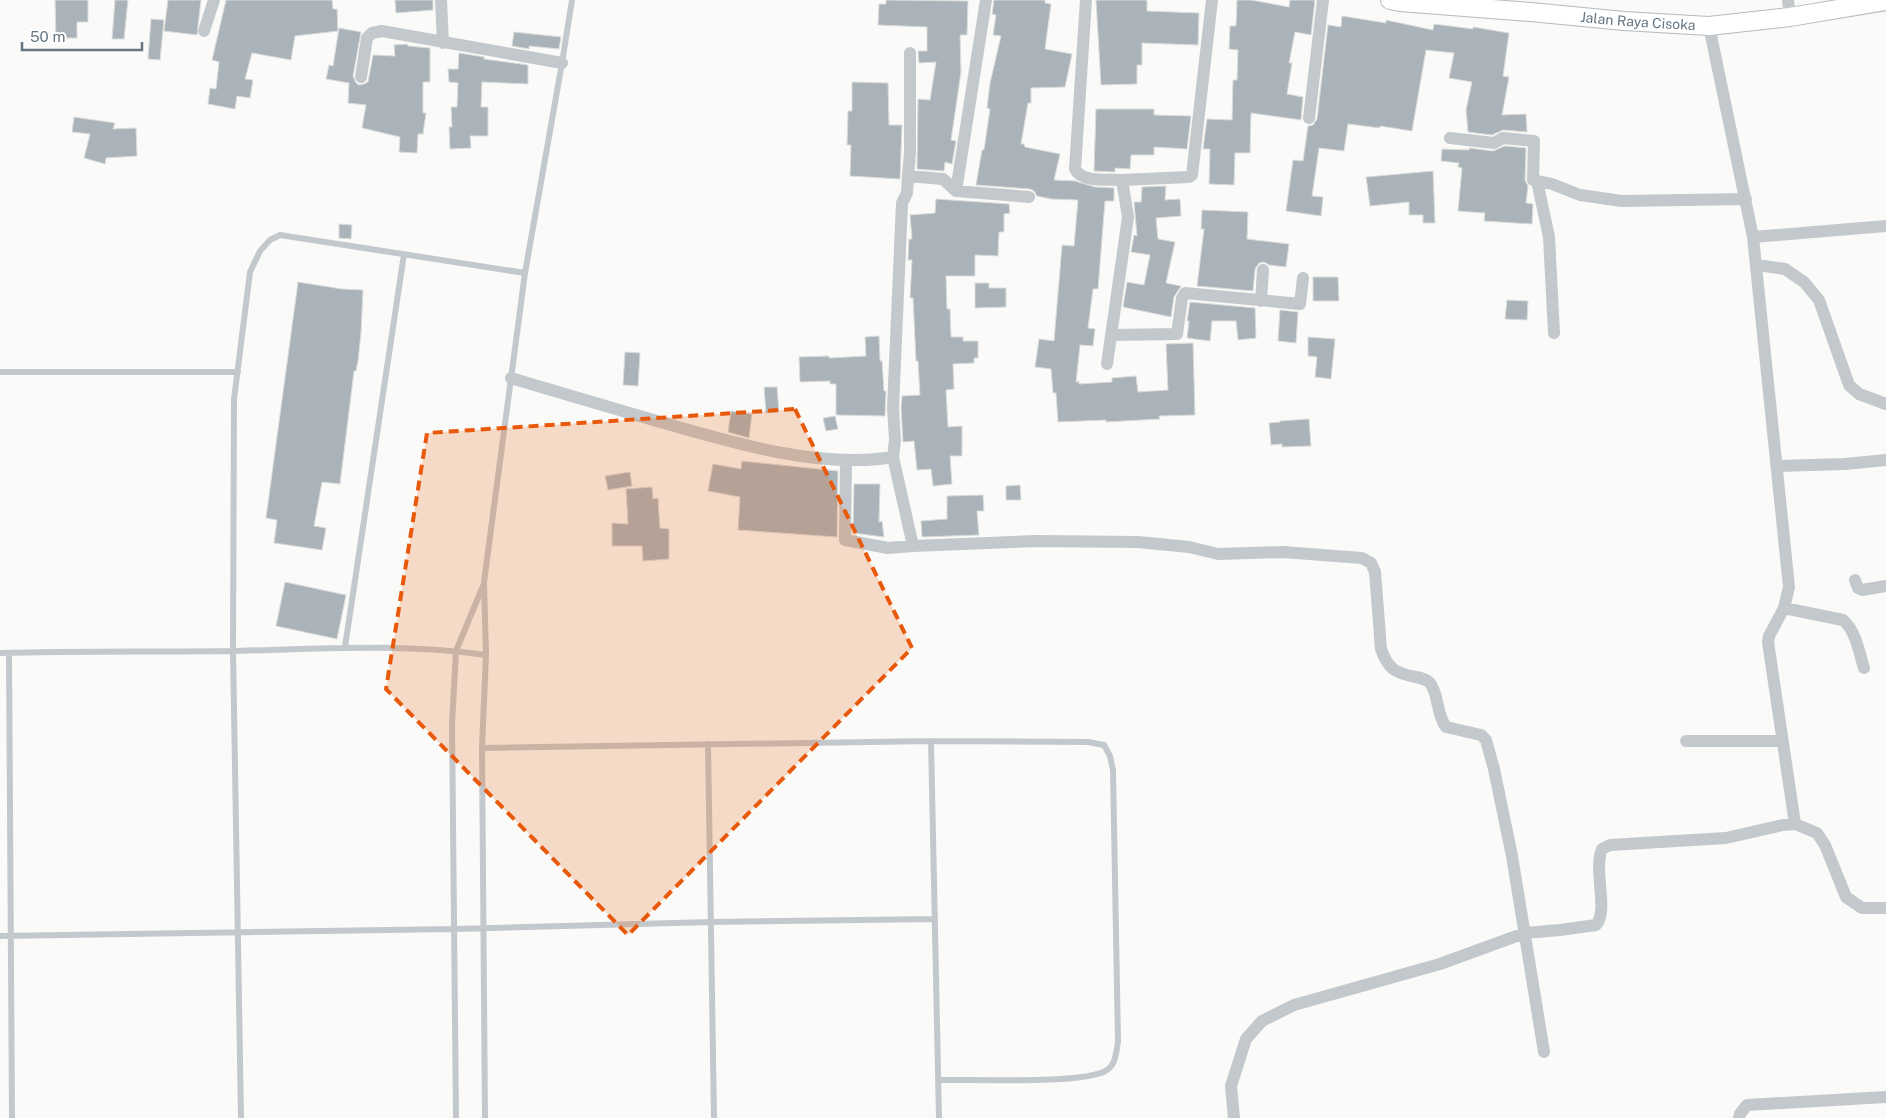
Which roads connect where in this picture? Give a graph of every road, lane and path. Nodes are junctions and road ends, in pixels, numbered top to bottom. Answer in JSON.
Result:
{"nodes":[{"id":1,"x":214,"y":0,"type":"edge"},
{"id":2,"x":441,"y":0,"type":"edge"},
{"id":3,"x":572,"y":0,"type":"edge"},
{"id":4,"x":986,"y":0,"type":"edge"},
{"id":5,"x":1086,"y":0,"type":"edge"},
{"id":6,"x":1212,"y":0,"type":"edge"},
{"id":7,"x":1323,"y":0,"type":"edge"},
{"id":8,"x":1396,"y":1,"type":"edge"},
{"id":9,"x":1886,"y":1,"type":"edge"},
{"id":10,"x":1531,"y":6,"type":"edge"},
{"id":11,"x":1789,"y":9,"type":"edge"},
{"id":12,"x":1709,"y":26,"type":"junction"},
{"id":13,"x":204,"y":31,"type":"dead end"},
{"id":14,"x":443,"y":43,"type":"junction"},
{"id":15,"x":910,"y":53,"type":"dead end"},
{"id":16,"x":562,"y":64,"type":"junction"},
{"id":17,"x":360,"y":77,"type":"dead end"},
{"id":18,"x":1309,"y":118,"type":"dead end"},
{"id":19,"x":1450,"y":138,"type":"dead end"},
{"id":20,"x":908,"y":176,"type":"junction"},
{"id":21,"x":1122,"y":180,"type":"junction"},
{"id":22,"x":1537,"y":181,"type":"junction"},
{"id":23,"x":956,"y":191,"type":"junction"},
{"id":24,"x":1029,"y":197,"type":"dead end"},
{"id":25,"x":1746,"y":199,"type":"junction"},
{"id":26,"x":1886,"y":226,"type":"edge"},
{"id":27,"x":1753,"y":237,"type":"junction"},
{"id":28,"x":404,"y":254,"type":"junction"},
{"id":29,"x":1757,"y":265,"type":"junction"},
{"id":30,"x":1263,"y":270,"type":"dead end"},
{"id":31,"x":525,"y":273,"type":"junction"},
{"id":32,"x":1304,"y":278,"type":"dead end"},
{"id":33,"x":1261,"y":301,"type":"junction"},
{"id":34,"x":1554,"y":333,"type":"dead end"},
{"id":35,"x":1112,"y":335,"type":"junction"},
{"id":36,"x":1107,"y":364,"type":"dead end"},
{"id":37,"x":0,"y":372,"type":"edge"},
{"id":38,"x":238,"y":372,"type":"junction"},
{"id":39,"x":511,"y":378,"type":"junction"},
{"id":40,"x":1886,"y":404,"type":"edge"},
{"id":41,"x":893,"y":457,"type":"junction"},
{"id":42,"x":846,"y":460,"type":"junction"},
{"id":43,"x":1886,"y":460,"type":"edge"},
{"id":44,"x":1777,"y":466,"type":"junction"},
{"id":45,"x":913,"y":546,"type":"junction"},
{"id":46,"x":1855,"y":580,"type":"dead end"},
{"id":47,"x":484,"y":582,"type":"junction"},
{"id":48,"x":1886,"y":586,"type":"edge"},
{"id":49,"x":1784,"y":608,"type":"junction"},
{"id":50,"x":345,"y":647,"type":"junction"},
{"id":51,"x":233,"y":651,"type":"junction"},
{"id":52,"x":456,"y":651,"type":"junction"},
{"id":53,"x":0,"y":653,"type":"edge"},
{"id":54,"x":9,"y":653,"type":"junction"},
{"id":55,"x":486,"y":655,"type":"junction"},
{"id":56,"x":1864,"y":668,"type":"dead end"},
{"id":57,"x":931,"y":741,"type":"junction"},
{"id":58,"x":1686,"y":741,"type":"dead end"},
{"id":59,"x":1782,"y":741,"type":"junction"},
{"id":60,"x":708,"y":744,"type":"junction"},
{"id":61,"x":482,"y":748,"type":"junction"},
{"id":62,"x":1795,"y":824,"type":"junction"},
{"id":63,"x":1886,"y":908,"type":"edge"},
{"id":64,"x":935,"y":919,"type":"junction"},
{"id":65,"x":711,"y":922,"type":"junction"},
{"id":66,"x":483,"y":928,"type":"junction"},
{"id":67,"x":454,"y":929,"type":"junction"},
{"id":68,"x":238,"y":932,"type":"junction"},
{"id":69,"x":1525,"y":933,"type":"junction"},
{"id":70,"x":0,"y":936,"type":"edge"},
{"id":71,"x":11,"y":936,"type":"junction"},
{"id":72,"x":1544,"y":1052,"type":"dead end"},
{"id":73,"x":938,"y":1080,"type":"junction"},
{"id":74,"x":1886,"y":1097,"type":"edge"},
{"id":75,"x":12,"y":1118,"type":"edge"},
{"id":76,"x":241,"y":1118,"type":"edge"},
{"id":77,"x":456,"y":1118,"type":"edge"},
{"id":78,"x":485,"y":1118,"type":"edge"},
{"id":79,"x":714,"y":1118,"type":"edge"},
{"id":80,"x":938,"y":1118,"type":"edge"},
{"id":81,"x":1234,"y":1118,"type":"edge"},
{"id":82,"x":1739,"y":1118,"type":"edge"}],
"edges":[{"from":1,"to":13,"type":"street"},
{"from":2,"to":14,"type":"street"},
{"from":3,"to":16,"type":"lane"},
{"from":4,"to":23,"type":"street"},
{"from":5,"to":21,"type":"street"},
{"from":6,"to":21,"type":"street"},
{"from":7,"to":18,"type":"street"},
{"from":8,"to":10,"type":"street","name":"Jalan Raya Cisoka"},
{"from":9,"to":11,"type":"street","name":"Jalan Raya Cisoka"},
{"from":10,"to":12,"type":"street","name":"Jalan Raya Cisoka"},
{"from":11,"to":12,"type":"street","name":"Jalan Raya Cisoka"},
{"from":12,"to":25,"type":"street"},
{"from":14,"to":16,"type":"street"},
{"from":14,"to":17,"type":"street"},
{"from":15,"to":20,"type":"street"},
{"from":16,"to":31,"type":"lane"},
{"from":19,"to":22,"type":"street"},
{"from":20,"to":23,"type":"street"},
{"from":20,"to":41,"type":"street"},
{"from":21,"to":35,"type":"street"},
{"from":22,"to":25,"type":"street"},
{"from":22,"to":34,"type":"street"},
{"from":23,"to":24,"type":"street"},
{"from":25,"to":27,"type":"street"},
{"from":26,"to":27,"type":"street"},
{"from":27,"to":29,"type":"street"},
{"from":28,"to":31,"type":"lane"},
{"from":28,"to":38,"type":"lane"},
{"from":28,"to":50,"type":"lane"},
{"from":29,"to":40,"type":"street"},
{"from":29,"to":44,"type":"street"},
{"from":30,"to":33,"type":"street"},
{"from":31,"to":39,"type":"lane"},
{"from":32,"to":33,"type":"street"},
{"from":33,"to":35,"type":"street"},
{"from":35,"to":36,"type":"street"},
{"from":37,"to":38,"type":"lane"},
{"from":38,"to":51,"type":"lane"},
{"from":39,"to":42,"type":"street"},
{"from":39,"to":47,"type":"lane"},
{"from":41,"to":42,"type":"street"},
{"from":41,"to":45,"type":"street"},
{"from":42,"to":45,"type":"street"},
{"from":43,"to":44,"type":"street"},
{"from":44,"to":49,"type":"street"},
{"from":45,"to":69,"type":"street"},
{"from":46,"to":48,"type":"street"},
{"from":47,"to":52,"type":"lane"},
{"from":47,"to":55,"type":"lane"},
{"from":49,"to":56,"type":"street"},
{"from":49,"to":59,"type":"street"},
{"from":50,"to":51,"type":"lane"},
{"from":50,"to":52,"type":"lane"},
{"from":51,"to":54,"type":"lane"},
{"from":51,"to":68,"type":"lane"},
{"from":52,"to":55,"type":"lane"},
{"from":52,"to":67,"type":"lane"},
{"from":53,"to":54,"type":"lane"},
{"from":54,"to":71,"type":"lane"},
{"from":55,"to":61,"type":"lane"},
{"from":57,"to":60,"type":"lane"},
{"from":57,"to":64,"type":"lane"},
{"from":57,"to":73,"type":"lane"},
{"from":58,"to":59,"type":"street"},
{"from":59,"to":62,"type":"street"},
{"from":60,"to":61,"type":"lane"},
{"from":60,"to":65,"type":"lane"},
{"from":61,"to":66,"type":"lane"},
{"from":62,"to":63,"type":"street"},
{"from":62,"to":69,"type":"street"},
{"from":64,"to":65,"type":"lane"},
{"from":64,"to":73,"type":"lane"},
{"from":65,"to":66,"type":"lane"},
{"from":65,"to":79,"type":"lane"},
{"from":66,"to":67,"type":"lane"},
{"from":66,"to":78,"type":"lane"},
{"from":67,"to":68,"type":"lane"},
{"from":67,"to":77,"type":"lane"},
{"from":68,"to":71,"type":"lane"},
{"from":68,"to":76,"type":"lane"},
{"from":69,"to":72,"type":"street"},
{"from":69,"to":81,"type":"street"},
{"from":70,"to":71,"type":"lane"},
{"from":71,"to":75,"type":"lane"},
{"from":73,"to":80,"type":"lane"},
{"from":74,"to":82,"type":"street"}]}
